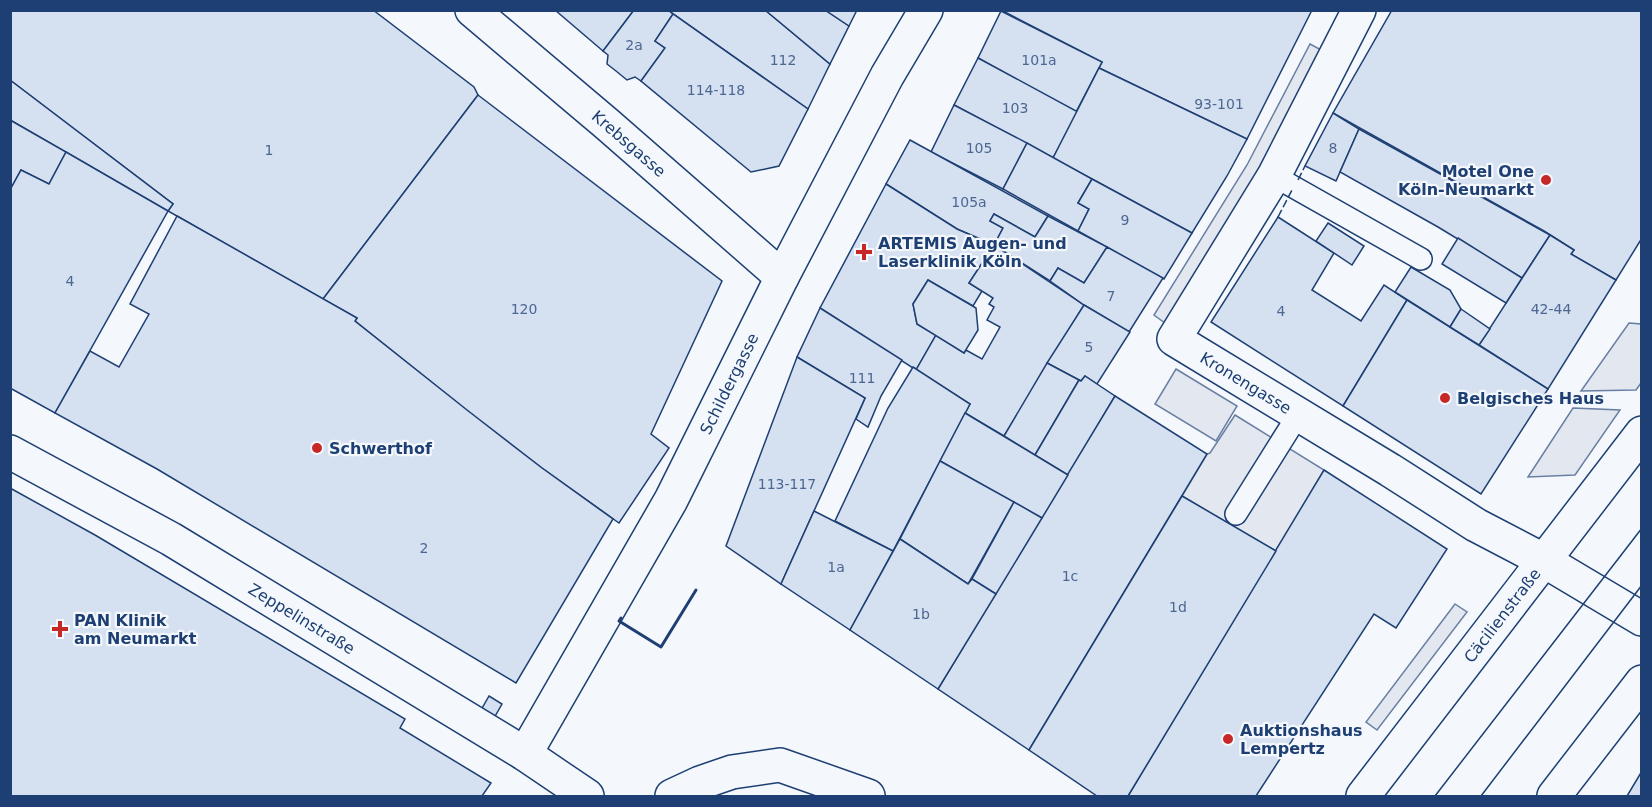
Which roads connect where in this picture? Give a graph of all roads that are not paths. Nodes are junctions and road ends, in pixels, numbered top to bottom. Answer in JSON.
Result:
{"nodes":[{"id":1,"x":472,"y":10,"type":"edge"},
{"id":2,"x":926,"y":10,"type":"edge"},
{"id":3,"x":1359,"y":10,"type":"edge"},
{"id":4,"x":1274,"y":176,"type":"junction"},
{"id":5,"x":1421,"y":259,"type":"dead end"},
{"id":6,"x":782,"y":277,"type":"junction"},
{"id":7,"x":1298,"y":415,"type":"junction"},
{"id":8,"x":1641,"y":433,"type":"edge"},
{"id":9,"x":10,"y":452,"type":"edge"},
{"id":10,"x":1236,"y":514,"type":"dead end"},
{"id":11,"x":1544,"y":560,"type":"junction"},
{"id":12,"x":1641,"y":619,"type":"edge"},
{"id":13,"x":1641,"y":682,"type":"edge"},
{"id":14,"x":525,"y":754,"type":"junction"},
{"id":15,"x":587,"y":796,"type":"edge"},
{"id":16,"x":672,"y":796,"type":"edge"},
{"id":17,"x":868,"y":796,"type":"edge"},
{"id":18,"x":1363,"y":796,"type":"edge"},
{"id":19,"x":1554,"y":796,"type":"edge"}],
"edges":[{"from":1,"to":6,"type":"street","name":"Krebsgasse"},
{"from":2,"to":6,"type":"street","name":"Schildergasse"},
{"from":3,"to":4,"type":"street","name":"Kronengasse"},
{"from":4,"to":5,"type":"lane"},
{"from":4,"to":7,"type":"street","name":"Kronengasse"},
{"from":6,"to":14,"type":"street","name":"Schildergasse"},
{"from":7,"to":10,"type":"lane"},
{"from":7,"to":11,"type":"street","name":"Kronengasse"},
{"from":8,"to":11,"type":"street","name":"Cäcilienstraße"},
{"from":9,"to":14,"type":"street","name":"Zeppelinstraße"},
{"from":11,"to":12,"type":"street","name":"Kronengasse"},
{"from":11,"to":18,"type":"street","name":"Cäcilienstraße"},
{"from":13,"to":19,"type":"street"},
{"from":14,"to":15,"type":"street","name":"Zeppelinstraße"},
{"from":16,"to":17,"type":"street"}]}
